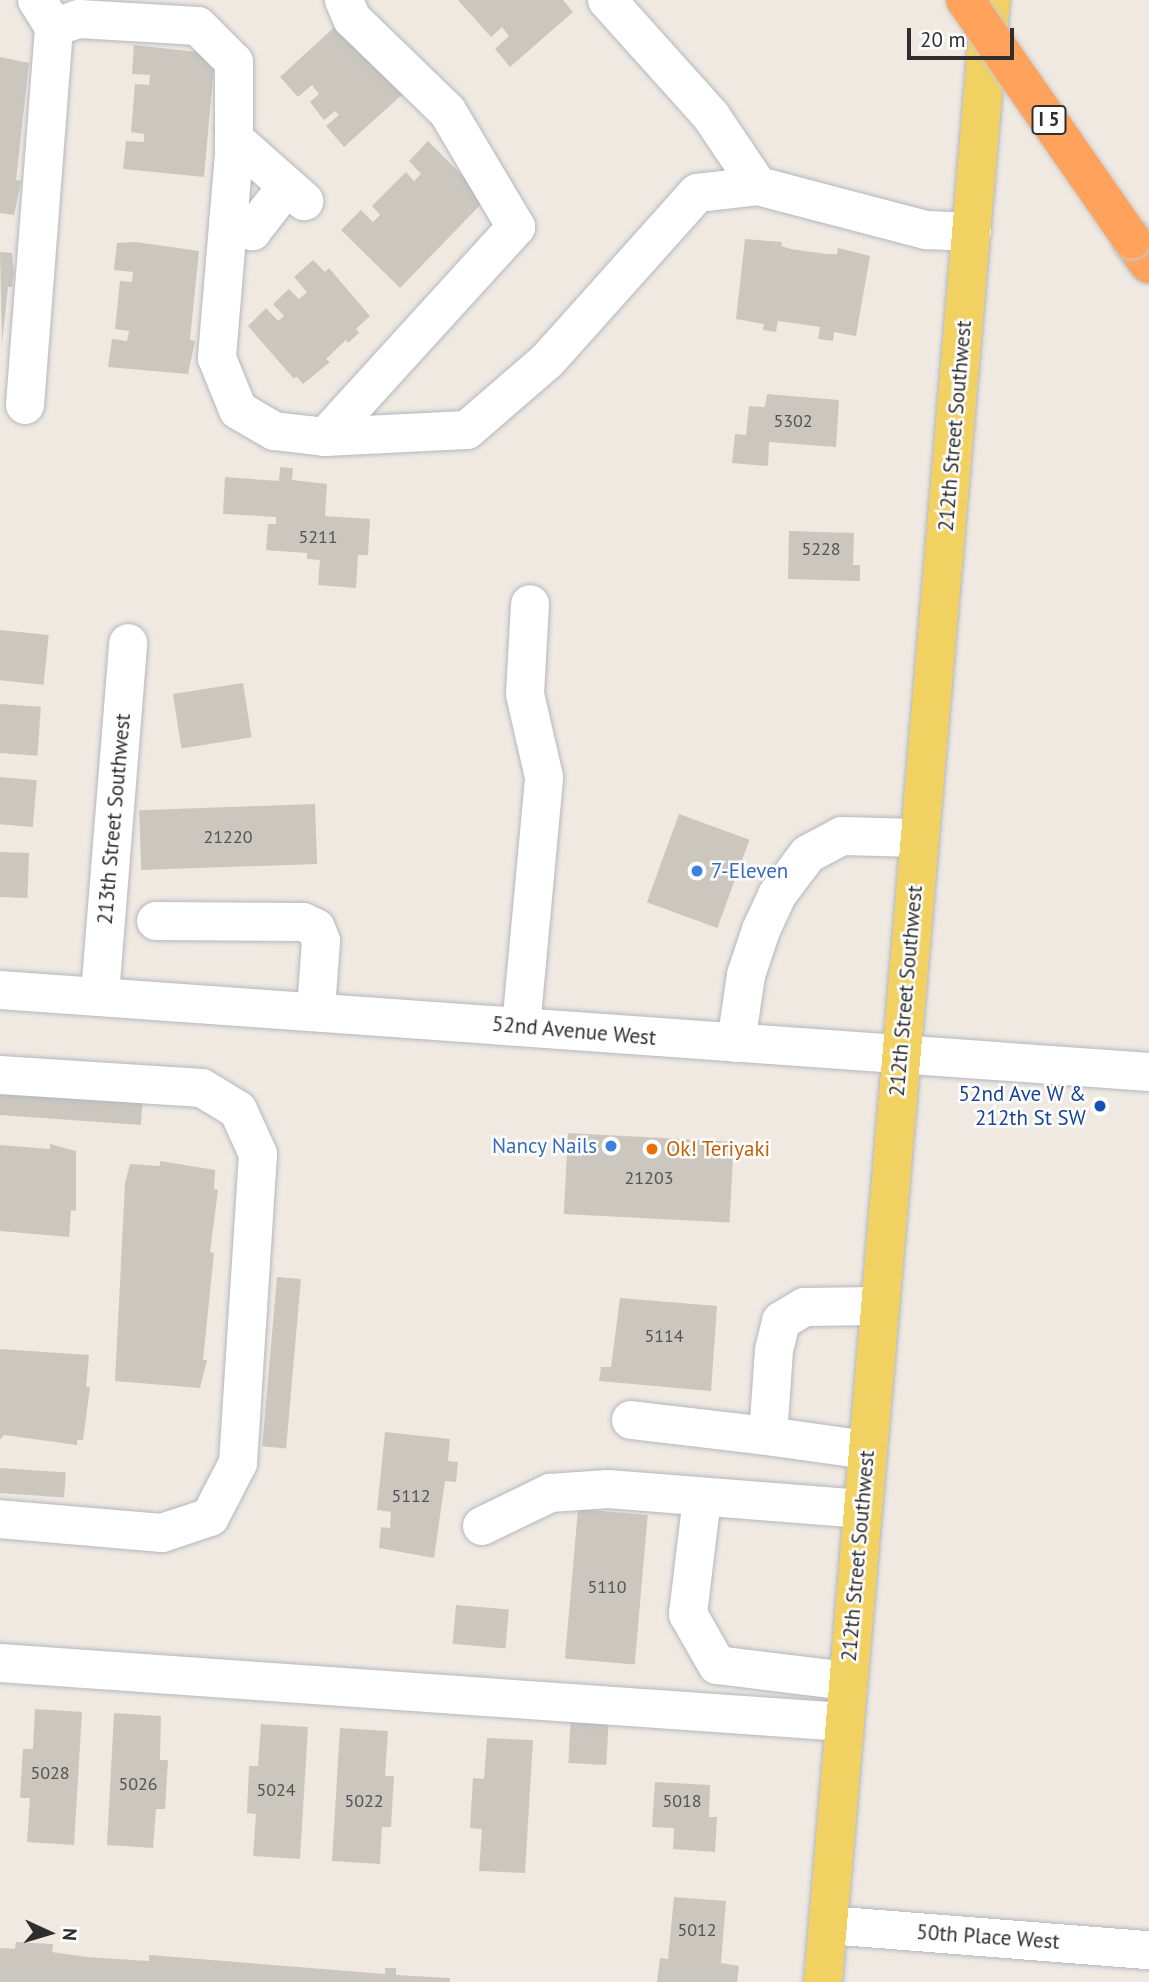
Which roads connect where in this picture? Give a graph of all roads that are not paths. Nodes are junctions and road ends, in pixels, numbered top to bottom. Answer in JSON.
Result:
{"nodes":[{"id":1,"x":344,"y":0,"type":"edge"},
{"id":2,"x":607,"y":0,"type":"edge"},
{"id":3,"x":965,"y":0,"type":"edge"},
{"id":4,"x":991,"y":0,"type":"edge"},
{"id":5,"x":46,"y":14,"type":"edge"},
{"id":6,"x":234,"y":139,"type":"junction"},
{"id":7,"x":758,"y":186,"type":"junction"},
{"id":8,"x":228,"y":222,"type":"junction"},
{"id":9,"x":972,"y":232,"type":"junction"},
{"id":10,"x":1141,"y":252,"type":"edge"},
{"id":11,"x":25,"y":405,"type":"dead end"},
{"id":12,"x":325,"y":437,"type":"junction"},
{"id":13,"x":530,"y":604,"type":"dead end"},
{"id":14,"x":128,"y":643,"type":"dead end"},
{"id":15,"x":919,"y":838,"type":"junction"},
{"id":16,"x":156,"y":921,"type":"dead end"},
{"id":17,"x":0,"y":990,"type":"edge"},
{"id":18,"x":100,"y":994,"type":"junction"},
{"id":19,"x":316,"y":1009,"type":"junction"},
{"id":20,"x":521,"y":1027,"type":"junction"},
{"id":21,"x":736,"y":1043,"type":"junction"},
{"id":22,"x":900,"y":1055,"type":"junction"},
{"id":23,"x":1149,"y":1072,"type":"edge"},
{"id":24,"x":0,"y":1075,"type":"edge"},
{"id":25,"x":879,"y":1306,"type":"junction"},
{"id":26,"x":631,"y":1420,"type":"dead end"},
{"id":27,"x":768,"y":1436,"type":"junction"},
{"id":28,"x":867,"y":1450,"type":"junction"},
{"id":29,"x":702,"y":1498,"type":"junction"},
{"id":30,"x":862,"y":1509,"type":"junction"},
{"id":31,"x":0,"y":1520,"type":"edge"},
{"id":32,"x":482,"y":1526,"type":"dead end"},
{"id":33,"x":0,"y":1662,"type":"edge"},
{"id":34,"x":848,"y":1681,"type":"junction"},
{"id":35,"x":844,"y":1722,"type":"junction"},
{"id":36,"x":828,"y":1925,"type":"junction"},
{"id":37,"x":1149,"y":1950,"type":"edge"},
{"id":38,"x":823,"y":1982,"type":"edge"}],
"edges":[{"from":1,"to":12,"type":"street"},
{"from":2,"to":7,"type":"street"},
{"from":3,"to":10,"type":"highway","number":"I 5","bridge":true},
{"from":4,"to":9,"type":"main road","name":"212th Street Southwest"},
{"from":5,"to":6,"type":"street"},
{"from":5,"to":11,"type":"street"},
{"from":6,"to":8,"type":"street"},
{"from":6,"to":8,"type":"street"},
{"from":7,"to":9,"type":"street"},
{"from":7,"to":12,"type":"street"},
{"from":8,"to":12,"type":"street"},
{"from":9,"to":15,"type":"main road","name":"212th Street Southwest"},
{"from":13,"to":20,"type":"street"},
{"from":14,"to":18,"type":"street","name":"213th Street Southwest"},
{"from":15,"to":21,"type":"street"},
{"from":15,"to":22,"type":"main road","name":"212th Street Southwest"},
{"from":16,"to":19,"type":"street"},
{"from":17,"to":18,"type":"street","name":"52nd Avenue West"},
{"from":18,"to":19,"type":"street","name":"52nd Avenue West"},
{"from":19,"to":20,"type":"street","name":"52nd Avenue West"},
{"from":20,"to":21,"type":"street","name":"52nd Avenue West"},
{"from":21,"to":22,"type":"street","name":"52nd Avenue West"},
{"from":22,"to":23,"type":"street","name":"52nd Avenue West"},
{"from":22,"to":25,"type":"main road","name":"212th Street Southwest"},
{"from":24,"to":31,"type":"street"},
{"from":25,"to":27,"type":"street"},
{"from":25,"to":28,"type":"main road","name":"212th Street Southwest"},
{"from":26,"to":27,"type":"street"},
{"from":27,"to":28,"type":"street"},
{"from":28,"to":30,"type":"main road","name":"212th Street Southwest"},
{"from":29,"to":30,"type":"street"},
{"from":29,"to":32,"type":"street"},
{"from":29,"to":34,"type":"street"},
{"from":30,"to":34,"type":"main road","name":"212th Street Southwest"},
{"from":33,"to":35,"type":"street"},
{"from":34,"to":35,"type":"main road","name":"212th Street Southwest"},
{"from":35,"to":36,"type":"main road","name":"212th Street Southwest"},
{"from":36,"to":37,"type":"street","name":"50th Place West"},
{"from":36,"to":38,"type":"main road","name":"212th Street Southwest"}]}
